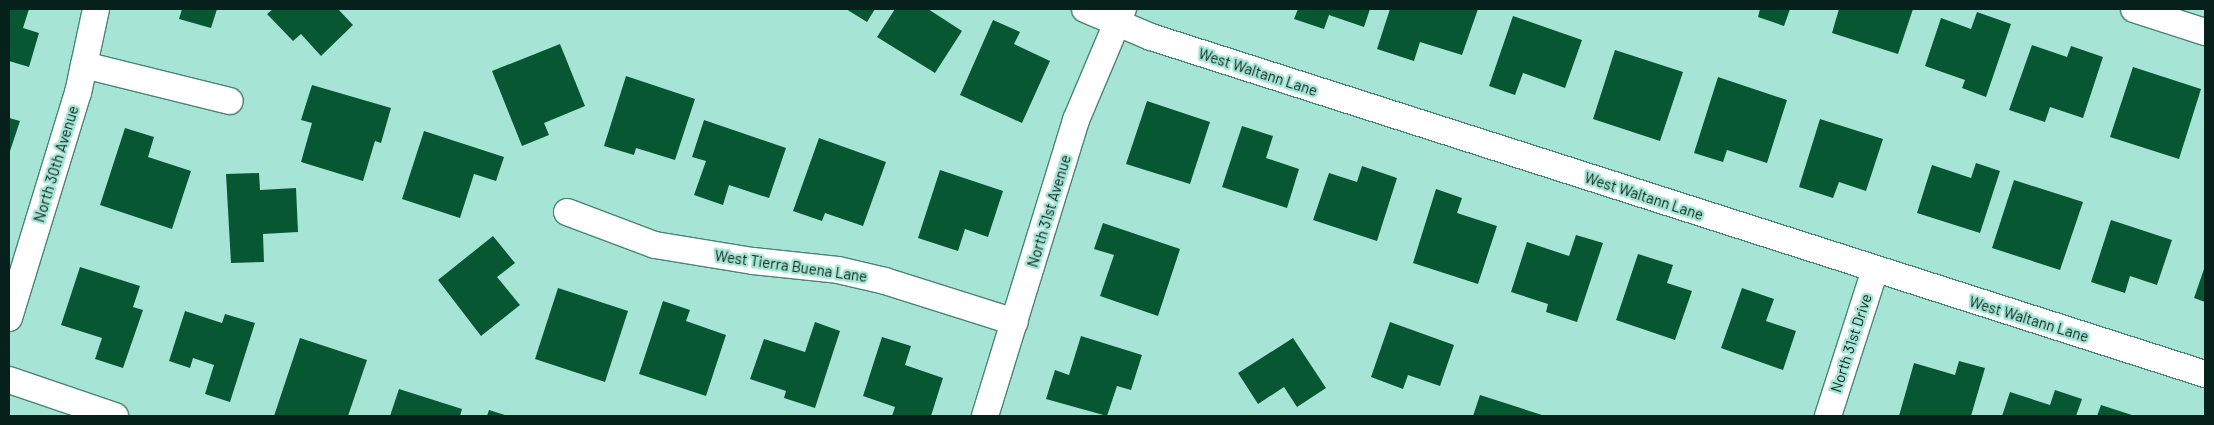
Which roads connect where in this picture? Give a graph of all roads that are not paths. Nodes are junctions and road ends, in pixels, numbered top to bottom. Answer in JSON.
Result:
{"nodes":[{"id":1,"x":96,"y":9,"type":"edge"},
{"id":2,"x":1085,"y":9,"type":"edge"},
{"id":3,"x":2134,"y":9,"type":"edge"},
{"id":4,"x":1121,"y":16,"type":"edge"},
{"id":5,"x":2205,"y":32,"type":"edge"},
{"id":6,"x":84,"y":65,"type":"junction"},
{"id":7,"x":230,"y":100,"type":"dead end"},
{"id":8,"x":567,"y":212,"type":"dead end"},
{"id":9,"x":1875,"y":270,"type":"junction"},
{"id":10,"x":9,"y":318,"type":"edge"},
{"id":11,"x":1015,"y":322,"type":"junction"},
{"id":12,"x":2205,"y":374,"type":"edge"},
{"id":13,"x":9,"y":380,"type":"edge"},
{"id":14,"x":115,"y":416,"type":"edge"},
{"id":15,"x":985,"y":416,"type":"edge"},
{"id":16,"x":1828,"y":416,"type":"edge"}],
"edges":[{"from":1,"to":6,"type":"street","name":"North 30th Avenue"},
{"from":2,"to":4,"type":"street","name":"West Waltann Lane"},
{"from":3,"to":5,"type":"street"},
{"from":4,"to":9,"type":"street","name":"West Waltann Lane"},
{"from":4,"to":11,"type":"street","name":"North 31st Avenue"},
{"from":6,"to":7,"type":"street"},
{"from":6,"to":10,"type":"street","name":"North 30th Avenue"},
{"from":8,"to":11,"type":"street","name":"West Tierra Buena Lane"},
{"from":9,"to":12,"type":"street","name":"West Waltann Lane"},
{"from":9,"to":16,"type":"street","name":"North 31st Drive"},
{"from":11,"to":15,"type":"street","name":"North 31st Avenue"},
{"from":13,"to":14,"type":"street"}]}
